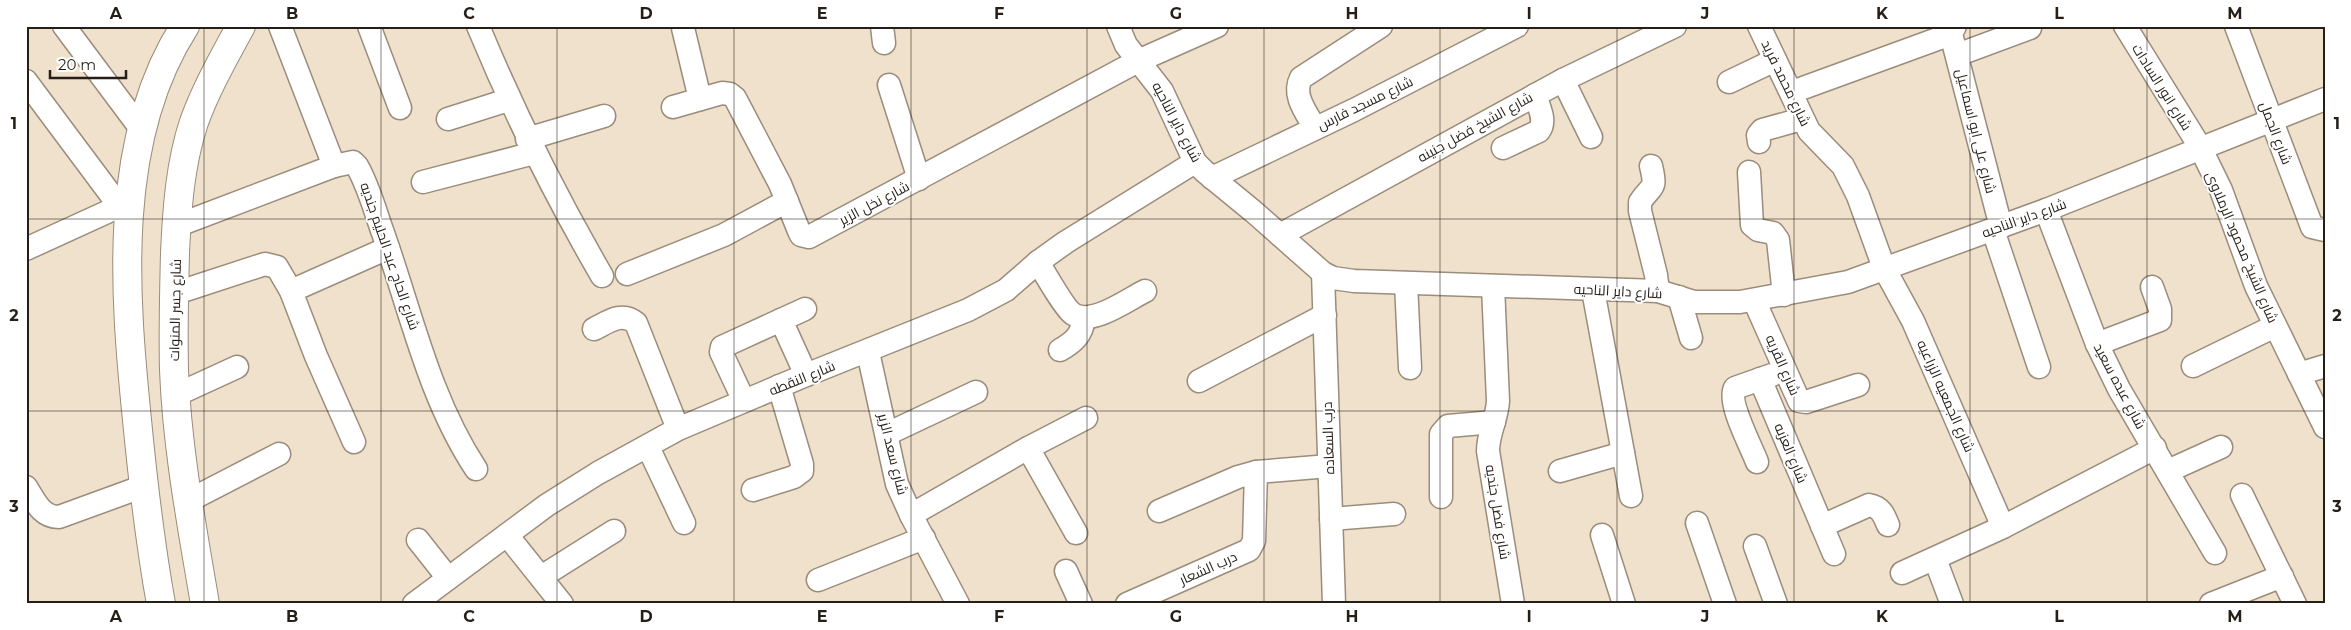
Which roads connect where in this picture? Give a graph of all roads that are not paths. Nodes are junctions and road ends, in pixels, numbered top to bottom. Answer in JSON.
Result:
{"nodes":[{"id":1,"x":64,"y":26,"type":"edge"},
{"id":2,"x":185,"y":26,"type":"edge"},
{"id":3,"x":241,"y":26,"type":"edge"},
{"id":4,"x":280,"y":26,"type":"edge"},
{"id":5,"x":369,"y":26,"type":"edge"},
{"id":6,"x":478,"y":26,"type":"edge"},
{"id":7,"x":1118,"y":26,"type":"edge"},
{"id":8,"x":1217,"y":26,"type":"edge"},
{"id":9,"x":1381,"y":26,"type":"edge"},
{"id":10,"x":1517,"y":26,"type":"edge"},
{"id":11,"x":1675,"y":26,"type":"edge"},
{"id":12,"x":1759,"y":26,"type":"edge"},
{"id":13,"x":2125,"y":26,"type":"edge"},
{"id":14,"x":2236,"y":26,"type":"edge"},
{"id":15,"x":683,"y":28,"type":"dead end"},
{"id":16,"x":2030,"y":28,"type":"edge"},
{"id":17,"x":1953,"y":30,"type":"edge"},
{"id":18,"x":1957,"y":55,"type":"junction"},
{"id":19,"x":1775,"y":60,"type":"junction"},
{"id":20,"x":1138,"y":61,"type":"junction"},
{"id":21,"x":1563,"y":80,"type":"junction"},
{"id":22,"x":26,"y":81,"type":"edge"},
{"id":23,"x":1729,"y":82,"type":"dead end"},
{"id":24,"x":889,"y":85,"type":"dead end"},
{"id":25,"x":1792,"y":92,"type":"junction"},
{"id":26,"x":1535,"y":95,"type":"junction"},
{"id":27,"x":700,"y":99,"type":"junction"},
{"id":28,"x":2325,"y":99,"type":"edge"},
{"id":29,"x":508,"y":100,"type":"junction"},
{"id":30,"x":673,"y":107,"type":"dead end"},
{"id":31,"x":400,"y":108,"type":"dead end"},
{"id":32,"x":604,"y":116,"type":"dead end"},
{"id":33,"x":448,"y":119,"type":"dead end"},
{"id":34,"x":1802,"y":119,"type":"junction"},
{"id":35,"x":2271,"y":120,"type":"junction"},
{"id":36,"x":1315,"y":128,"type":"junction"},
{"id":37,"x":141,"y":129,"type":"junction"},
{"id":38,"x":1591,"y":137,"type":"dead end"},
{"id":39,"x":1759,"y":142,"type":"dead end"},
{"id":40,"x":530,"y":146,"type":"junction"},
{"id":41,"x":1503,"y":148,"type":"dead end"},
{"id":42,"x":2200,"y":148,"type":"junction"},
{"id":43,"x":1195,"y":162,"type":"junction"},
{"id":44,"x":334,"y":166,"type":"junction"},
{"id":45,"x":1651,"y":166,"type":"dead end"},
{"id":46,"x":1749,"y":172,"type":"dead end"},
{"id":47,"x":1212,"y":178,"type":"junction"},
{"id":48,"x":919,"y":179,"type":"junction"},
{"id":49,"x":423,"y":182,"type":"dead end"},
{"id":50,"x":787,"y":201,"type":"junction"},
{"id":51,"x":2046,"y":210,"type":"junction"},
{"id":52,"x":124,"y":213,"type":"junction"},
{"id":53,"x":176,"y":226,"type":"junction"},
{"id":54,"x":1997,"y":229,"type":"junction"},
{"id":55,"x":2325,"y":230,"type":"edge"},
{"id":56,"x":1280,"y":235,"type":"junction"},
{"id":57,"x":388,"y":248,"type":"junction"},
{"id":58,"x":26,"y":249,"type":"edge"},
{"id":59,"x":1038,"y":262,"type":"junction"},
{"id":60,"x":1884,"y":268,"type":"junction"},
{"id":61,"x":1323,"y":273,"type":"junction"},
{"id":62,"x":627,"y":274,"type":"dead end"},
{"id":63,"x":602,"y":276,"type":"dead end"},
{"id":64,"x":1406,"y":283,"type":"junction"},
{"id":65,"x":1493,"y":286,"type":"junction"},
{"id":66,"x":2152,"y":287,"type":"dead end"},
{"id":67,"x":1593,"y":290,"type":"junction"},
{"id":68,"x":291,"y":291,"type":"junction"},
{"id":69,"x":1144,"y":291,"type":"dead end"},
{"id":70,"x":173,"y":294,"type":"junction"},
{"id":71,"x":1668,"y":294,"type":"junction"},
{"id":72,"x":1784,"y":295,"type":"junction"},
{"id":73,"x":1754,"y":300,"type":"junction"},
{"id":74,"x":805,"y":310,"type":"dead end"},
{"id":75,"x":1324,"y":315,"type":"junction"},
{"id":76,"x":1084,"y":318,"type":"junction"},
{"id":77,"x":781,"y":320,"type":"junction"},
{"id":78,"x":2275,"y":326,"type":"junction"},
{"id":79,"x":594,"y":329,"type":"dead end"},
{"id":80,"x":1691,"y":338,"type":"dead end"},
{"id":81,"x":2097,"y":344,"type":"junction"},
{"id":82,"x":1060,"y":350,"type":"dead end"},
{"id":83,"x":868,"y":352,"type":"junction"},
{"id":84,"x":2193,"y":366,"type":"dead end"},
{"id":85,"x":2325,"y":366,"type":"edge"},
{"id":86,"x":237,"y":367,"type":"dead end"},
{"id":87,"x":2039,"y":367,"type":"dead end"},
{"id":88,"x":1410,"y":368,"type":"dead end"},
{"id":89,"x":1785,"y":370,"type":"junction"},
{"id":90,"x":2299,"y":374,"type":"junction"},
{"id":91,"x":806,"y":375,"type":"junction"},
{"id":92,"x":1760,"y":379,"type":"junction"},
{"id":93,"x":1199,"y":381,"type":"dead end"},
{"id":94,"x":1858,"y":385,"type":"dead end"},
{"id":95,"x":779,"y":386,"type":"junction"},
{"id":96,"x":976,"y":392,"type":"dead end"},
{"id":97,"x":176,"y":395,"type":"junction"},
{"id":98,"x":744,"y":401,"type":"junction"},
{"id":99,"x":1086,"y":418,"type":"dead end"},
{"id":100,"x":1494,"y":422,"type":"junction"},
{"id":101,"x":2325,"y":428,"type":"edge"},
{"id":102,"x":678,"y":429,"type":"junction"},
{"id":103,"x":887,"y":434,"type":"junction"},
{"id":104,"x":354,"y":442,"type":"dead end"},
{"id":105,"x":648,"y":447,"type":"junction"},
{"id":106,"x":2221,"y":447,"type":"dead end"},
{"id":107,"x":1028,"y":448,"type":"junction"},
{"id":108,"x":2155,"y":448,"type":"junction"},
{"id":109,"x":1623,"y":452,"type":"junction"},
{"id":110,"x":279,"y":454,"type":"dead end"},
{"id":111,"x":1758,"y":462,"type":"dead end"},
{"id":112,"x":1329,"y":466,"type":"junction"},
{"id":113,"x":476,"y":468,"type":"dead end"},
{"id":114,"x":1560,"y":471,"type":"dead end"},
{"id":115,"x":1256,"y":472,"type":"junction"},
{"id":116,"x":2168,"y":472,"type":"junction"},
{"id":117,"x":144,"y":486,"type":"junction"},
{"id":118,"x":26,"y":487,"type":"edge"},
{"id":119,"x":753,"y":490,"type":"dead end"},
{"id":120,"x":2242,"y":495,"type":"dead end"},
{"id":121,"x":1631,"y":496,"type":"dead end"},
{"id":122,"x":1441,"y":497,"type":"dead end"},
{"id":123,"x":188,"y":501,"type":"junction"},
{"id":124,"x":1159,"y":511,"type":"dead end"},
{"id":125,"x":1394,"y":514,"type":"dead end"},
{"id":126,"x":911,"y":515,"type":"junction"},
{"id":127,"x":1331,"y":520,"type":"junction"},
{"id":128,"x":684,"y":523,"type":"dead end"},
{"id":129,"x":1697,"y":523,"type":"dead end"},
{"id":130,"x":1888,"y":525,"type":"dead end"},
{"id":131,"x":1822,"y":526,"type":"junction"},
{"id":132,"x":2004,"y":527,"type":"junction"},
{"id":133,"x":614,"y":531,"type":"dead end"},
{"id":134,"x":1076,"y":533,"type":"dead end"},
{"id":135,"x":507,"y":535,"type":"junction"},
{"id":136,"x":1602,"y":535,"type":"dead end"},
{"id":137,"x":924,"y":538,"type":"junction"},
{"id":138,"x":418,"y":540,"type":"dead end"},
{"id":139,"x":1754,"y":546,"type":"dead end"},
{"id":140,"x":2215,"y":553,"type":"dead end"},
{"id":141,"x":1834,"y":554,"type":"dead end"},
{"id":142,"x":1934,"y":559,"type":"junction"},
{"id":143,"x":1066,"y":571,"type":"dead end"},
{"id":144,"x":1902,"y":573,"type":"dead end"},
{"id":145,"x":2282,"y":576,"type":"junction"},
{"id":146,"x":541,"y":577,"type":"junction"},
{"id":147,"x":448,"y":578,"type":"junction"},
{"id":148,"x":818,"y":580,"type":"dead end"},
{"id":149,"x":1152,"y":599,"type":"edge"},
{"id":150,"x":161,"y":604,"type":"edge"},
{"id":151,"x":205,"y":604,"type":"edge"},
{"id":152,"x":414,"y":604,"type":"edge"},
{"id":153,"x":562,"y":604,"type":"edge"},
{"id":154,"x":958,"y":604,"type":"edge"},
{"id":155,"x":1081,"y":604,"type":"edge"},
{"id":156,"x":1128,"y":604,"type":"edge"},
{"id":157,"x":1334,"y":604,"type":"edge"},
{"id":158,"x":1513,"y":604,"type":"edge"},
{"id":159,"x":1624,"y":604,"type":"edge"},
{"id":160,"x":1725,"y":604,"type":"edge"},
{"id":161,"x":1776,"y":604,"type":"edge"},
{"id":162,"x":1952,"y":604,"type":"edge"},
{"id":163,"x":2211,"y":604,"type":"edge"},
{"id":164,"x":2295,"y":604,"type":"edge"}],
"edges":[{"from":1,"to":37,"type":"street"},
{"from":2,"to":37,"type":"street"},
{"from":3,"to":53,"type":"street","name":"شارع جسر المنوات"},
{"from":4,"to":44,"type":"street"},
{"from":5,"to":31,"type":"street"},
{"from":6,"to":29,"type":"street"},
{"from":7,"to":20,"type":"street","name":"شارع داير الناحيه"},
{"from":8,"to":20,"type":"street","name":"شارع نخل الزير"},
{"from":9,"to":36,"type":"street"},
{"from":10,"to":36,"type":"street","name":"شارع مسجد فارس"},
{"from":11,"to":21,"type":"street","name":"شارع الشيخ فضل جنينه"},
{"from":12,"to":19,"type":"street","name":"شارع محمد فريد"},
{"from":13,"to":42,"type":"street","name":"شارع انور السادات"},
{"from":14,"to":35,"type":"street","name":"شارع الجمل"},
{"from":15,"to":27,"type":"street"},
{"from":16,"to":18,"type":"street"},
{"from":17,"to":18,"type":"street","name":"شارع على ابو اسماعيل"},
{"from":17,"to":25,"type":"street","name":"شارع على ابو اسماعيل"},
{"from":18,"to":54,"type":"street","name":"شارع على ابو اسماعيل"},
{"from":19,"to":23,"type":"street"},
{"from":19,"to":25,"type":"street","name":"شارع محمد فريد"},
{"from":20,"to":43,"type":"street","name":"شارع داير الناحيه"},
{"from":20,"to":48,"type":"street","name":"شارع نخل الزير"},
{"from":21,"to":26,"type":"street","name":"شارع الشيخ فضل جنينه"},
{"from":21,"to":38,"type":"street"},
{"from":22,"to":52,"type":"street"},
{"from":24,"to":48,"type":"street"},
{"from":25,"to":34,"type":"street","name":"شارع محمد فريد"},
{"from":26,"to":41,"type":"street"},
{"from":26,"to":56,"type":"street","name":"شارع الشيخ فضل جنينه"},
{"from":27,"to":30,"type":"street","name":"شارع نخل الزير"},
{"from":27,"to":50,"type":"street","name":"شارع نخل الزير"},
{"from":28,"to":35,"type":"street","name":"شارع داير الناحيه"},
{"from":29,"to":33,"type":"street"},
{"from":29,"to":40,"type":"street"},
{"from":32,"to":40,"type":"street"},
{"from":34,"to":39,"type":"street"},
{"from":34,"to":60,"type":"street","name":"شارع محمد فريد"},
{"from":35,"to":42,"type":"street","name":"شارع داير الناحيه"},
{"from":35,"to":55,"type":"street","name":"شارع الجمل"},
{"from":36,"to":47,"type":"street","name":"شارع مسجد فارس"},
{"from":37,"to":52,"type":"street"},
{"from":40,"to":49,"type":"street"},
{"from":40,"to":63,"type":"street"},
{"from":42,"to":51,"type":"street","name":"شارع داير الناحيه"},
{"from":42,"to":78,"type":"street","name":"شارع الشيخ محمود الرملاوى"},
{"from":43,"to":47,"type":"street","name":"شارع داير الناحيه"},
{"from":43,"to":59,"type":"street","name":"شارع النقطه"},
{"from":44,"to":53,"type":"street","name":"شارع الحاج عبد الحليم جنديه"},
{"from":44,"to":57,"type":"street","name":"شارع الحاج عبد الحليم جنديه"},
{"from":45,"to":71,"type":"street"},
{"from":46,"to":72,"type":"street"},
{"from":47,"to":56,"type":"street","name":"شارع داير الناحيه"},
{"from":48,"to":50,"type":"street","name":"شارع نخل الزير"},
{"from":50,"to":62,"type":"street"},
{"from":51,"to":54,"type":"street","name":"شارع داير الناحيه"},
{"from":51,"to":81,"type":"street","name":"شارع عبده سعيد"},
{"from":52,"to":58,"type":"street"},
{"from":52,"to":117,"type":"street"},
{"from":53,"to":70,"type":"street","name":"شارع جسر المنوات"},
{"from":54,"to":60,"type":"street","name":"شارع داير الناحيه"},
{"from":54,"to":87,"type":"street","name":"شارع على ابو اسماعيل"},
{"from":56,"to":61,"type":"street","name":"شارع داير الناحيه"},
{"from":57,"to":68,"type":"street"},
{"from":57,"to":113,"type":"street","name":"شارع الحاج عبد الحليم جنديه"},
{"from":59,"to":76,"type":"street"},
{"from":59,"to":83,"type":"street","name":"شارع النقطه"},
{"from":60,"to":72,"type":"street","name":"شارع داير الناحيه"},
{"from":60,"to":132,"type":"street","name":"شارع الجمعيه الزراعيه"},
{"from":61,"to":64,"type":"street","name":"شارع داير الناحيه"},
{"from":61,"to":75,"type":"street","name":"درب السعاده"},
{"from":64,"to":65,"type":"street","name":"شارع داير الناحيه"},
{"from":64,"to":88,"type":"street"},
{"from":65,"to":67,"type":"street","name":"شارع داير الناحيه"},
{"from":65,"to":100,"type":"street","name":"شارع فضل جنديه"},
{"from":66,"to":81,"type":"street"},
{"from":67,"to":71,"type":"street","name":"شارع داير الناحيه"},
{"from":67,"to":109,"type":"street"},
{"from":68,"to":70,"type":"street"},
{"from":68,"to":104,"type":"street"},
{"from":69,"to":76,"type":"street"},
{"from":70,"to":97,"type":"street","name":"شارع جسر المنوات"},
{"from":71,"to":73,"type":"street","name":"شارع داير الناحيه"},
{"from":71,"to":80,"type":"street"},
{"from":72,"to":73,"type":"street","name":"شارع داير الناحيه"},
{"from":73,"to":89,"type":"street","name":"شارع القريه"},
{"from":74,"to":77,"type":"street"},
{"from":75,"to":93,"type":"street"},
{"from":75,"to":112,"type":"street","name":"درب السعاده"},
{"from":76,"to":82,"type":"street"},
{"from":77,"to":91,"type":"street"},
{"from":77,"to":98,"type":"street"},
{"from":78,"to":84,"type":"street"},
{"from":78,"to":90,"type":"street","name":"شارع الشيخ محمود الرملاوى"},
{"from":79,"to":102,"type":"street"},
{"from":81,"to":108,"type":"street","name":"شارع عبده سعيد"},
{"from":83,"to":91,"type":"street","name":"شارع النقطه"},
{"from":83,"to":103,"type":"street","name":"شارع سعد الزير"},
{"from":85,"to":90,"type":"street"},
{"from":86,"to":97,"type":"street"},
{"from":89,"to":92,"type":"street"},
{"from":89,"to":94,"type":"street","name":"شارع القريه"},
{"from":90,"to":101,"type":"street","name":"شارع الشيخ محمود الرملاوى"},
{"from":91,"to":95,"type":"street","name":"شارع النقطه"},
{"from":92,"to":111,"type":"street"},
{"from":92,"to":131,"type":"street","name":"شارع العزبه"},
{"from":95,"to":98,"type":"street","name":"شارع النقطه"},
{"from":95,"to":119,"type":"street"},
{"from":96,"to":103,"type":"street"},
{"from":97,"to":123,"type":"street","name":"شارع جسر المنوات"},
{"from":98,"to":102,"type":"street","name":"شارع النقطه"},
{"from":99,"to":107,"type":"street"},
{"from":100,"to":122,"type":"street"},
{"from":100,"to":158,"type":"street","name":"شارع فضل جنديه"},
{"from":102,"to":105,"type":"street","name":"شارع النقطه"},
{"from":103,"to":126,"type":"street","name":"شارع سعد الزير"},
{"from":105,"to":128,"type":"street"},
{"from":105,"to":135,"type":"street","name":"شارع النقطه"},
{"from":106,"to":116,"type":"street"},
{"from":107,"to":126,"type":"street"},
{"from":107,"to":134,"type":"street"},
{"from":108,"to":116,"type":"street","name":"شارع عبده سعيد"},
{"from":108,"to":132,"type":"street"},
{"from":109,"to":114,"type":"street"},
{"from":109,"to":121,"type":"street"},
{"from":110,"to":123,"type":"street"},
{"from":112,"to":115,"type":"street"},
{"from":112,"to":127,"type":"street","name":"درب السعاده"},
{"from":115,"to":124,"type":"street"},
{"from":115,"to":149,"type":"street","name":"درب الشعار"},
{"from":116,"to":140,"type":"street","name":"شارع عبده سعيد"},
{"from":117,"to":118,"type":"street"},
{"from":117,"to":150,"type":"street"},
{"from":120,"to":145,"type":"street"},
{"from":123,"to":151,"type":"street","name":"شارع جسر المنوات"},
{"from":125,"to":127,"type":"street"},
{"from":126,"to":137,"type":"street","name":"شارع سعد الزير"},
{"from":127,"to":157,"type":"street","name":"درب السعاده"},
{"from":129,"to":160,"type":"street"},
{"from":130,"to":131,"type":"street"},
{"from":131,"to":141,"type":"street","name":"شارع العزبه"},
{"from":132,"to":142,"type":"street"},
{"from":133,"to":146,"type":"street"},
{"from":135,"to":146,"type":"street"},
{"from":135,"to":147,"type":"street","name":"شارع النقطه"},
{"from":136,"to":159,"type":"street"},
{"from":137,"to":148,"type":"street"},
{"from":137,"to":154,"type":"street","name":"شارع سعد الزير"},
{"from":138,"to":147,"type":"street"},
{"from":139,"to":161,"type":"street"},
{"from":142,"to":144,"type":"street"},
{"from":142,"to":162,"type":"street"},
{"from":143,"to":155,"type":"street"},
{"from":145,"to":163,"type":"street"},
{"from":145,"to":164,"type":"street"},
{"from":146,"to":153,"type":"street"},
{"from":147,"to":152,"type":"street","name":"شارع النقطه"},
{"from":149,"to":156,"type":"street","name":"درب الشعار"}]}
